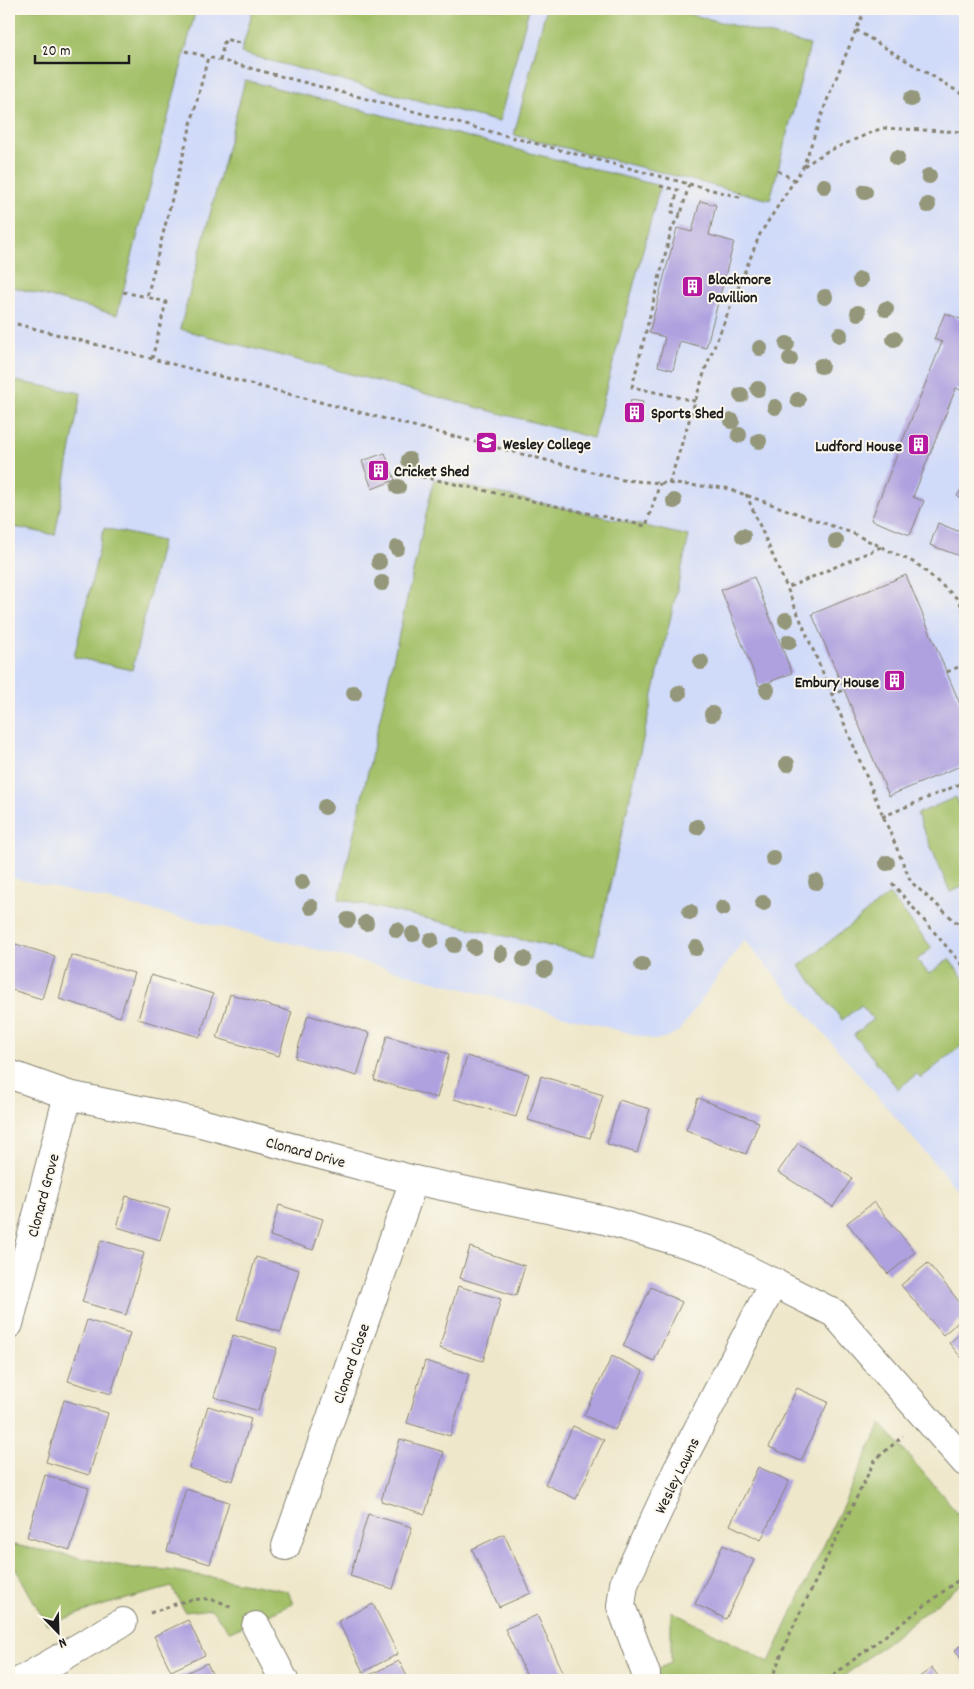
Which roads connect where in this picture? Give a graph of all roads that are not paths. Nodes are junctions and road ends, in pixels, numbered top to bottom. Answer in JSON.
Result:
{"nodes":[{"id":1,"x":9,"y":1074,"type":"edge"},
{"id":2,"x":68,"y":1095,"type":"junction"},
{"id":3,"x":414,"y":1180,"type":"junction"},
{"id":4,"x":774,"y":1282,"type":"junction"},
{"id":5,"x":9,"y":1324,"type":"edge"},
{"id":6,"x":965,"y":1462,"type":"edge"},
{"id":7,"x":286,"y":1546,"type":"dead end"},
{"id":8,"x":123,"y":1622,"type":"road end"},
{"id":9,"x":256,"y":1626,"type":"road end"},
{"id":10,"x":646,"y":1674,"type":"dead end"},
{"id":11,"x":22,"y":1680,"type":"edge"},
{"id":12,"x":284,"y":1680,"type":"edge"}],
"edges":[{"from":1,"to":2,"type":"street","name":"Clonard Drive"},
{"from":2,"to":3,"type":"street","name":"Clonard Drive"},
{"from":2,"to":5,"type":"street","name":"Clonard Grove"},
{"from":3,"to":4,"type":"street","name":"Clonard Drive"},
{"from":3,"to":7,"type":"street","name":"Clonard Close"},
{"from":4,"to":6,"type":"street"},
{"from":4,"to":10,"type":"street","name":"Wesley Lawns"},
{"from":8,"to":11,"type":"street"},
{"from":9,"to":12,"type":"street"}]}
